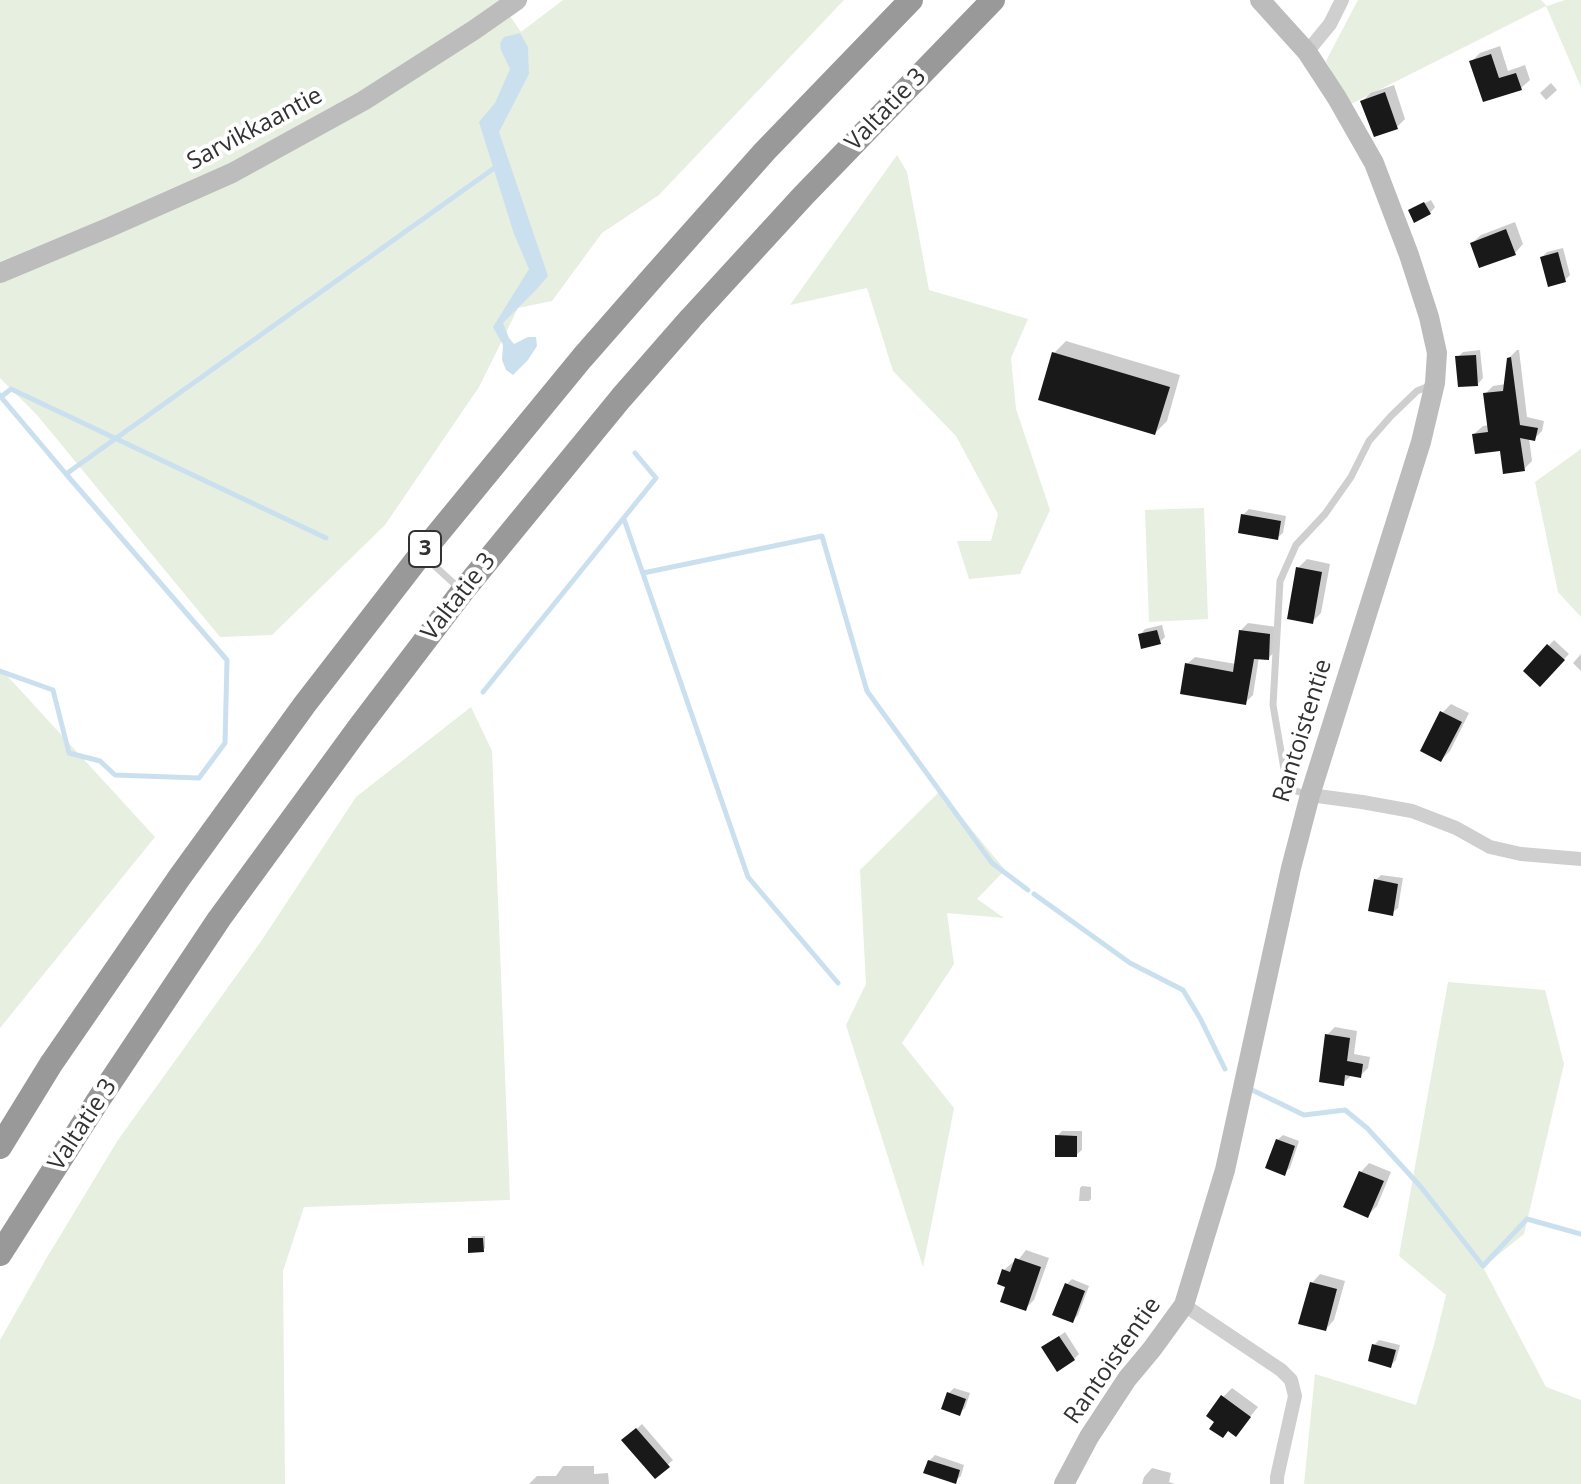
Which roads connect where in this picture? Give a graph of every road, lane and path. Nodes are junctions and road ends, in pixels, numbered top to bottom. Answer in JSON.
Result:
{"nodes":[{"id":1,"x":517,"y":0,"type":"edge"},
{"id":2,"x":911,"y":0,"type":"edge"},
{"id":3,"x":993,"y":0,"type":"edge"},
{"id":4,"x":1260,"y":0,"type":"edge"},
{"id":5,"x":1342,"y":0,"type":"edge"},
{"id":6,"x":1307,"y":52,"type":"junction"},
{"id":7,"x":0,"y":273,"type":"edge"},
{"id":8,"x":1435,"y":383,"type":"junction"},
{"id":9,"x":421,"y":554,"type":"junction"},
{"id":10,"x":462,"y":592,"type":"junction"},
{"id":11,"x":1310,"y":795,"type":"junction"},
{"id":12,"x":1581,"y":859,"type":"edge"},
{"id":13,"x":0,"y":1147,"type":"edge"},
{"id":14,"x":6,"y":1243,"type":"edge"},
{"id":15,"x":0,"y":1264,"type":"edge"},
{"id":16,"x":1184,"y":1305,"type":"junction"},
{"id":17,"x":1064,"y":1484,"type":"edge"},
{"id":18,"x":1277,"y":1484,"type":"edge"}],
"edges":[{"from":1,"to":7,"type":"street","name":"Sarvikkaantie"},
{"from":2,"to":9,"type":"highway","number":"3"},
{"from":3,"to":10,"type":"highway","name":"Valtatie 3","number":"3"},
{"from":4,"to":6,"type":"street","name":"Rantoistentie"},
{"from":5,"to":6,"type":"street"},
{"from":6,"to":8,"type":"street","name":"Rantoistentie"},
{"from":8,"to":11,"type":"street","name":"Rantoistentie"},
{"from":8,"to":11,"type":"lane"},
{"from":9,"to":10,"type":"lane"},
{"from":9,"to":13,"type":"highway","number":"3"},
{"from":10,"to":14,"type":"highway","name":"Valtatie 3","number":"3"},
{"from":11,"to":12,"type":"street"},
{"from":11,"to":16,"type":"street","name":"Rantoistentie"},
{"from":14,"to":15,"type":"highway","name":"Valtatie 3"},
{"from":16,"to":17,"type":"street","name":"Rantoistentie"},
{"from":16,"to":18,"type":"street"}]}
